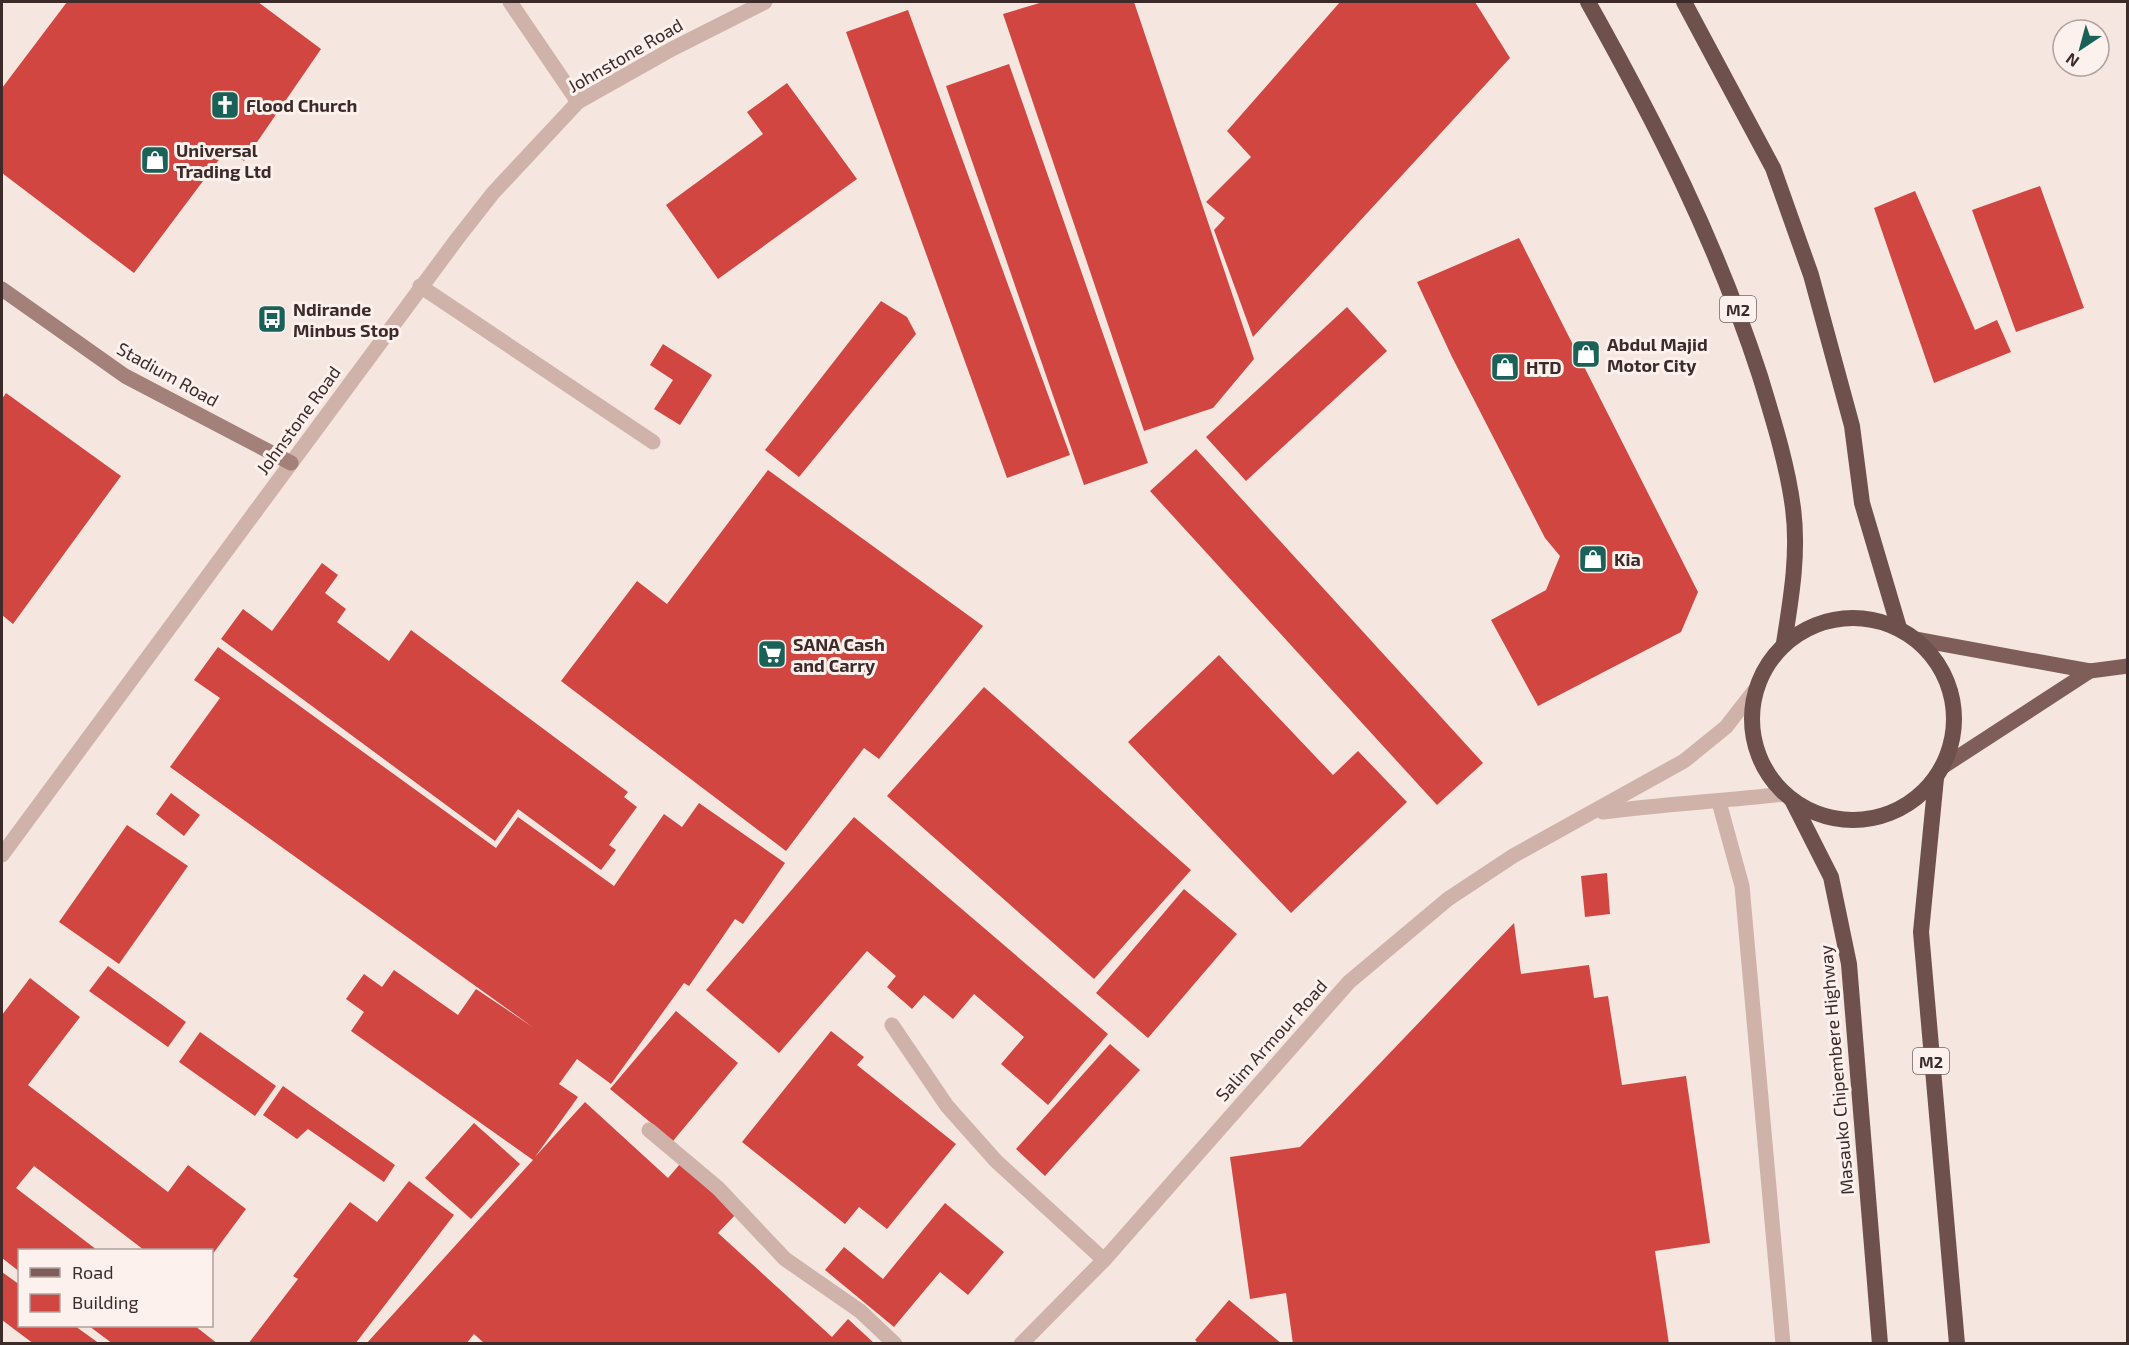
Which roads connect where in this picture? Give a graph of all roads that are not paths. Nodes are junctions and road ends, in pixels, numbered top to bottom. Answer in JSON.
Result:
{"nodes":[{"id":1,"x":510,"y":2,"type":"edge"},
{"id":2,"x":765,"y":2,"type":"edge"},
{"id":3,"x":1588,"y":2,"type":"edge"},
{"id":4,"x":1684,"y":2,"type":"edge"},
{"id":5,"x":578,"y":102,"type":"junction"},
{"id":6,"x":420,"y":286,"type":"junction"},
{"id":7,"x":2,"y":289,"type":"edge"},
{"id":8,"x":654,"y":442,"type":"dead end"},
{"id":9,"x":291,"y":463,"type":"junction"},
{"id":10,"x":1899,"y":628,"type":"junction"},
{"id":11,"x":1915,"y":639,"type":"junction"},
{"id":12,"x":1784,"y":643,"type":"junction"},
{"id":13,"x":2127,"y":666,"type":"edge"},
{"id":14,"x":2090,"y":671,"type":"junction"},
{"id":15,"x":1754,"y":691,"type":"junction"},
{"id":16,"x":1940,"y":772,"type":"junction"},
{"id":17,"x":1788,"y":798,"type":"junction"},
{"id":18,"x":1719,"y":801,"type":"junction"},
{"id":19,"x":1594,"y":813,"type":"junction"},
{"id":20,"x":2,"y":855,"type":"edge"},
{"id":21,"x":892,"y":1025,"type":"dead end"},
{"id":22,"x":649,"y":1130,"type":"dead end"},
{"id":23,"x":1104,"y":1260,"type":"junction"},
{"id":24,"x":895,"y":1344,"type":"edge"},
{"id":25,"x":1021,"y":1344,"type":"edge"},
{"id":26,"x":1783,"y":1344,"type":"edge"},
{"id":27,"x":1880,"y":1344,"type":"edge"},
{"id":28,"x":1957,"y":1344,"type":"edge"}],
"edges":[{"from":1,"to":5,"type":"street"},
{"from":2,"to":5,"type":"street","name":"Johnstone Road"},
{"from":3,"to":12,"type":"highway","number":"M2"},
{"from":4,"to":10,"type":"highway"},
{"from":5,"to":6,"type":"street","name":"Johnstone Road"},
{"from":6,"to":8,"type":"street"},
{"from":6,"to":9,"type":"street","name":"Johnstone Road"},
{"from":7,"to":9,"type":"main road","name":"Stadium Road"},
{"from":9,"to":20,"type":"street","name":"Johnstone Road"},
{"from":10,"to":11,"type":"highway","number":"M2"},
{"from":10,"to":12,"type":"highway","number":"M2"},
{"from":11,"to":14,"type":"main road"},
{"from":11,"to":16,"type":"highway","number":"M2"},
{"from":12,"to":15,"type":"highway","number":"M2"},
{"from":13,"to":14,"type":"main road"},
{"from":14,"to":16,"type":"main road"},
{"from":15,"to":17,"type":"highway","number":"M2"},
{"from":15,"to":19,"type":"street","name":"Salim Armour Road"},
{"from":16,"to":17,"type":"highway","number":"M2"},
{"from":16,"to":28,"type":"highway","number":"M2"},
{"from":17,"to":18,"type":"street","name":"Salim Armour Road"},
{"from":17,"to":27,"type":"highway","name":"Masauko Chipembere Highway","number":"M2"},
{"from":18,"to":19,"type":"street","name":"Salim Armour Road"},
{"from":18,"to":26,"type":"street"},
{"from":19,"to":23,"type":"street","name":"Salim Armour Road"},
{"from":21,"to":23,"type":"street"},
{"from":22,"to":24,"type":"street"},
{"from":23,"to":25,"type":"street","name":"Salim Armour Road"}]}
